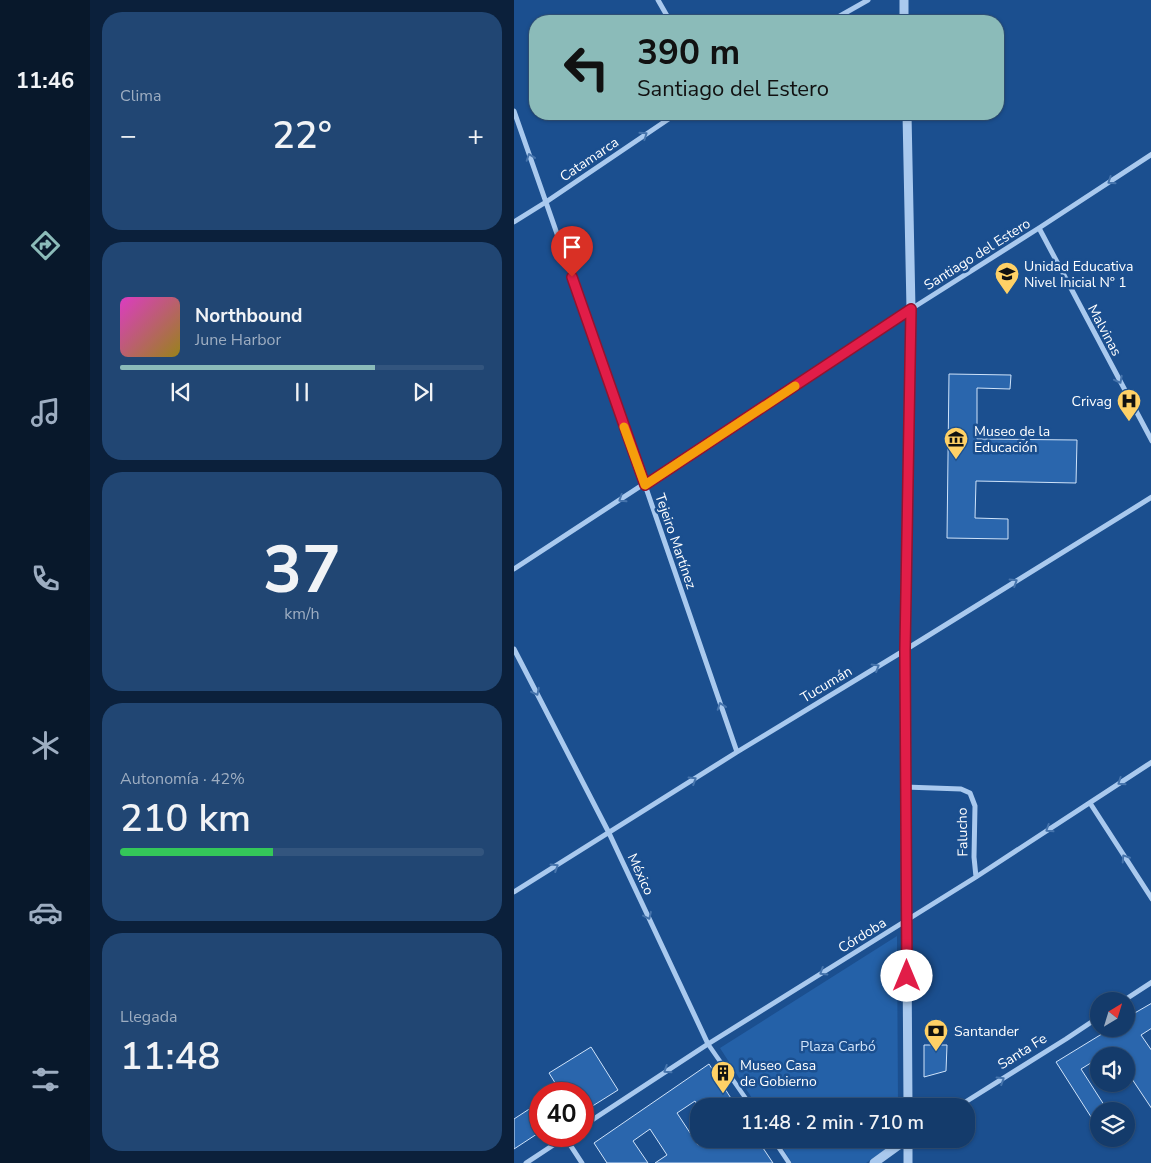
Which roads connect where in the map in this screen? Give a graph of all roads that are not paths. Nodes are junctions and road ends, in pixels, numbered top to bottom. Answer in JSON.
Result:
{"nodes":[{"id":1,"x":658,"y":0,"type":"edge"},
{"id":2,"x":868,"y":0,"type":"edge"},
{"id":3,"x":904,"y":0,"type":"edge"},
{"id":4,"x":667,"y":15,"type":"edge"},
{"id":5,"x":842,"y":15,"type":"edge"},
{"id":6,"x":904,"y":15,"type":"edge"},
{"id":7,"x":514,"y":111,"type":"edge"},
{"id":8,"x":667,"y":120,"type":"edge"},
{"id":9,"x":906,"y":120,"type":"edge"},
{"id":10,"x":1151,"y":154,"type":"edge"},
{"id":11,"x":546,"y":202,"type":"junction"},
{"id":12,"x":514,"y":222,"type":"edge"},
{"id":13,"x":1039,"y":228,"type":"junction"},
{"id":14,"x":911,"y":309,"type":"junction"},
{"id":15,"x":1151,"y":442,"type":"edge"},
{"id":16,"x":645,"y":485,"type":"junction"},
{"id":17,"x":1151,"y":497,"type":"edge"},
{"id":18,"x":514,"y":570,"type":"edge"},
{"id":19,"x":514,"y":649,"type":"edge"},
{"id":20,"x":905,"y":650,"type":"junction"},
{"id":21,"x":737,"y":752,"type":"junction"},
{"id":22,"x":1151,"y":762,"type":"edge"},
{"id":23,"x":906,"y":787,"type":"junction"},
{"id":24,"x":1090,"y":803,"type":"junction"},
{"id":25,"x":609,"y":833,"type":"junction"},
{"id":26,"x":976,"y":877,"type":"junction"},
{"id":27,"x":514,"y":892,"type":"edge"},
{"id":28,"x":1151,"y":899,"type":"edge"},
{"id":29,"x":907,"y":920,"type":"junction"},
{"id":30,"x":1151,"y":982,"type":"edge"},
{"id":31,"x":1135,"y":993,"type":"edge"},
{"id":32,"x":1090,"y":1023,"type":"edge"},
{"id":33,"x":708,"y":1044,"type":"junction"},
{"id":34,"x":745,"y":1098,"type":"edge"},
{"id":35,"x":908,"y":1098,"type":"edge"},
{"id":36,"x":972,"y":1098,"type":"edge"},
{"id":37,"x":594,"y":1119,"type":"edge"},
{"id":38,"x":551,"y":1147,"type":"edge"},
{"id":39,"x":572,"y":1147,"type":"edge"},
{"id":40,"x":779,"y":1148,"type":"edge"},
{"id":41,"x":895,"y":1148,"type":"edge"},
{"id":42,"x":907,"y":1148,"type":"edge"},
{"id":43,"x":526,"y":1163,"type":"edge"},
{"id":44,"x":582,"y":1163,"type":"edge"},
{"id":45,"x":790,"y":1163,"type":"edge"},
{"id":46,"x":874,"y":1163,"type":"edge"},
{"id":47,"x":908,"y":1163,"type":"edge"}],
"edges":[{"from":1,"to":4,"type":"street"},
{"from":2,"to":5,"type":"street"},
{"from":3,"to":6,"type":"street"},
{"from":11,"to":7,"type":"street","name":"Tejeiro Martínez","one_way":true},
{"from":11,"to":8,"type":"street","name":"Catamarca","one_way":true},
{"from":9,"to":14,"type":"street"},
{"from":10,"to":13,"type":"street","name":"Santiago del Estero","one_way":true},
{"from":11,"to":12,"type":"street","name":"Catamarca"},
{"from":11,"to":16,"type":"street","name":"Tejeiro Martínez"},
{"from":13,"to":14,"type":"street","name":"Santiago del Estero"},
{"from":13,"to":15,"type":"street","name":"Malvinas","one_way":true},
{"from":14,"to":16,"type":"street","name":"Santiago del Estero"},
{"from":14,"to":20,"type":"street"},
{"from":16,"to":18,"type":"street","name":"Santiago del Estero","one_way":true},
{"from":21,"to":16,"type":"street","name":"Tejeiro Martínez","one_way":true},
{"from":20,"to":17,"type":"street","name":"Tucumán","one_way":true},
{"from":19,"to":25,"type":"street","name":"México","one_way":true},
{"from":21,"to":20,"type":"street","name":"Tucumán","one_way":true},
{"from":20,"to":23,"type":"street"},
{"from":25,"to":21,"type":"street","name":"Tucumán","one_way":true},
{"from":22,"to":24,"type":"street","name":"Córdoba","one_way":true},
{"from":23,"to":26,"type":"street","name":"Falucho"},
{"from":23,"to":29,"type":"street"},
{"from":24,"to":26,"type":"street","name":"Córdoba","one_way":true},
{"from":28,"to":24,"type":"street","one_way":true},
{"from":27,"to":25,"type":"street","name":"Tucumán","one_way":true},
{"from":25,"to":33,"type":"street","name":"México","one_way":true},
{"from":26,"to":29,"type":"street","name":"Córdoba"},
{"from":29,"to":33,"type":"street","name":"Córdoba","one_way":true},
{"from":29,"to":35,"type":"street"},
{"from":30,"to":31,"type":"street"},
{"from":36,"to":32,"type":"street","name":"Santa Fe","one_way":true},
{"from":33,"to":34,"type":"street","name":"México"},
{"from":33,"to":37,"type":"street","name":"Córdoba","one_way":true},
{"from":38,"to":43,"type":"street"},
{"from":39,"to":44,"type":"street"},
{"from":40,"to":45,"type":"street"},
{"from":41,"to":46,"type":"street"},
{"from":42,"to":47,"type":"street"}]}
